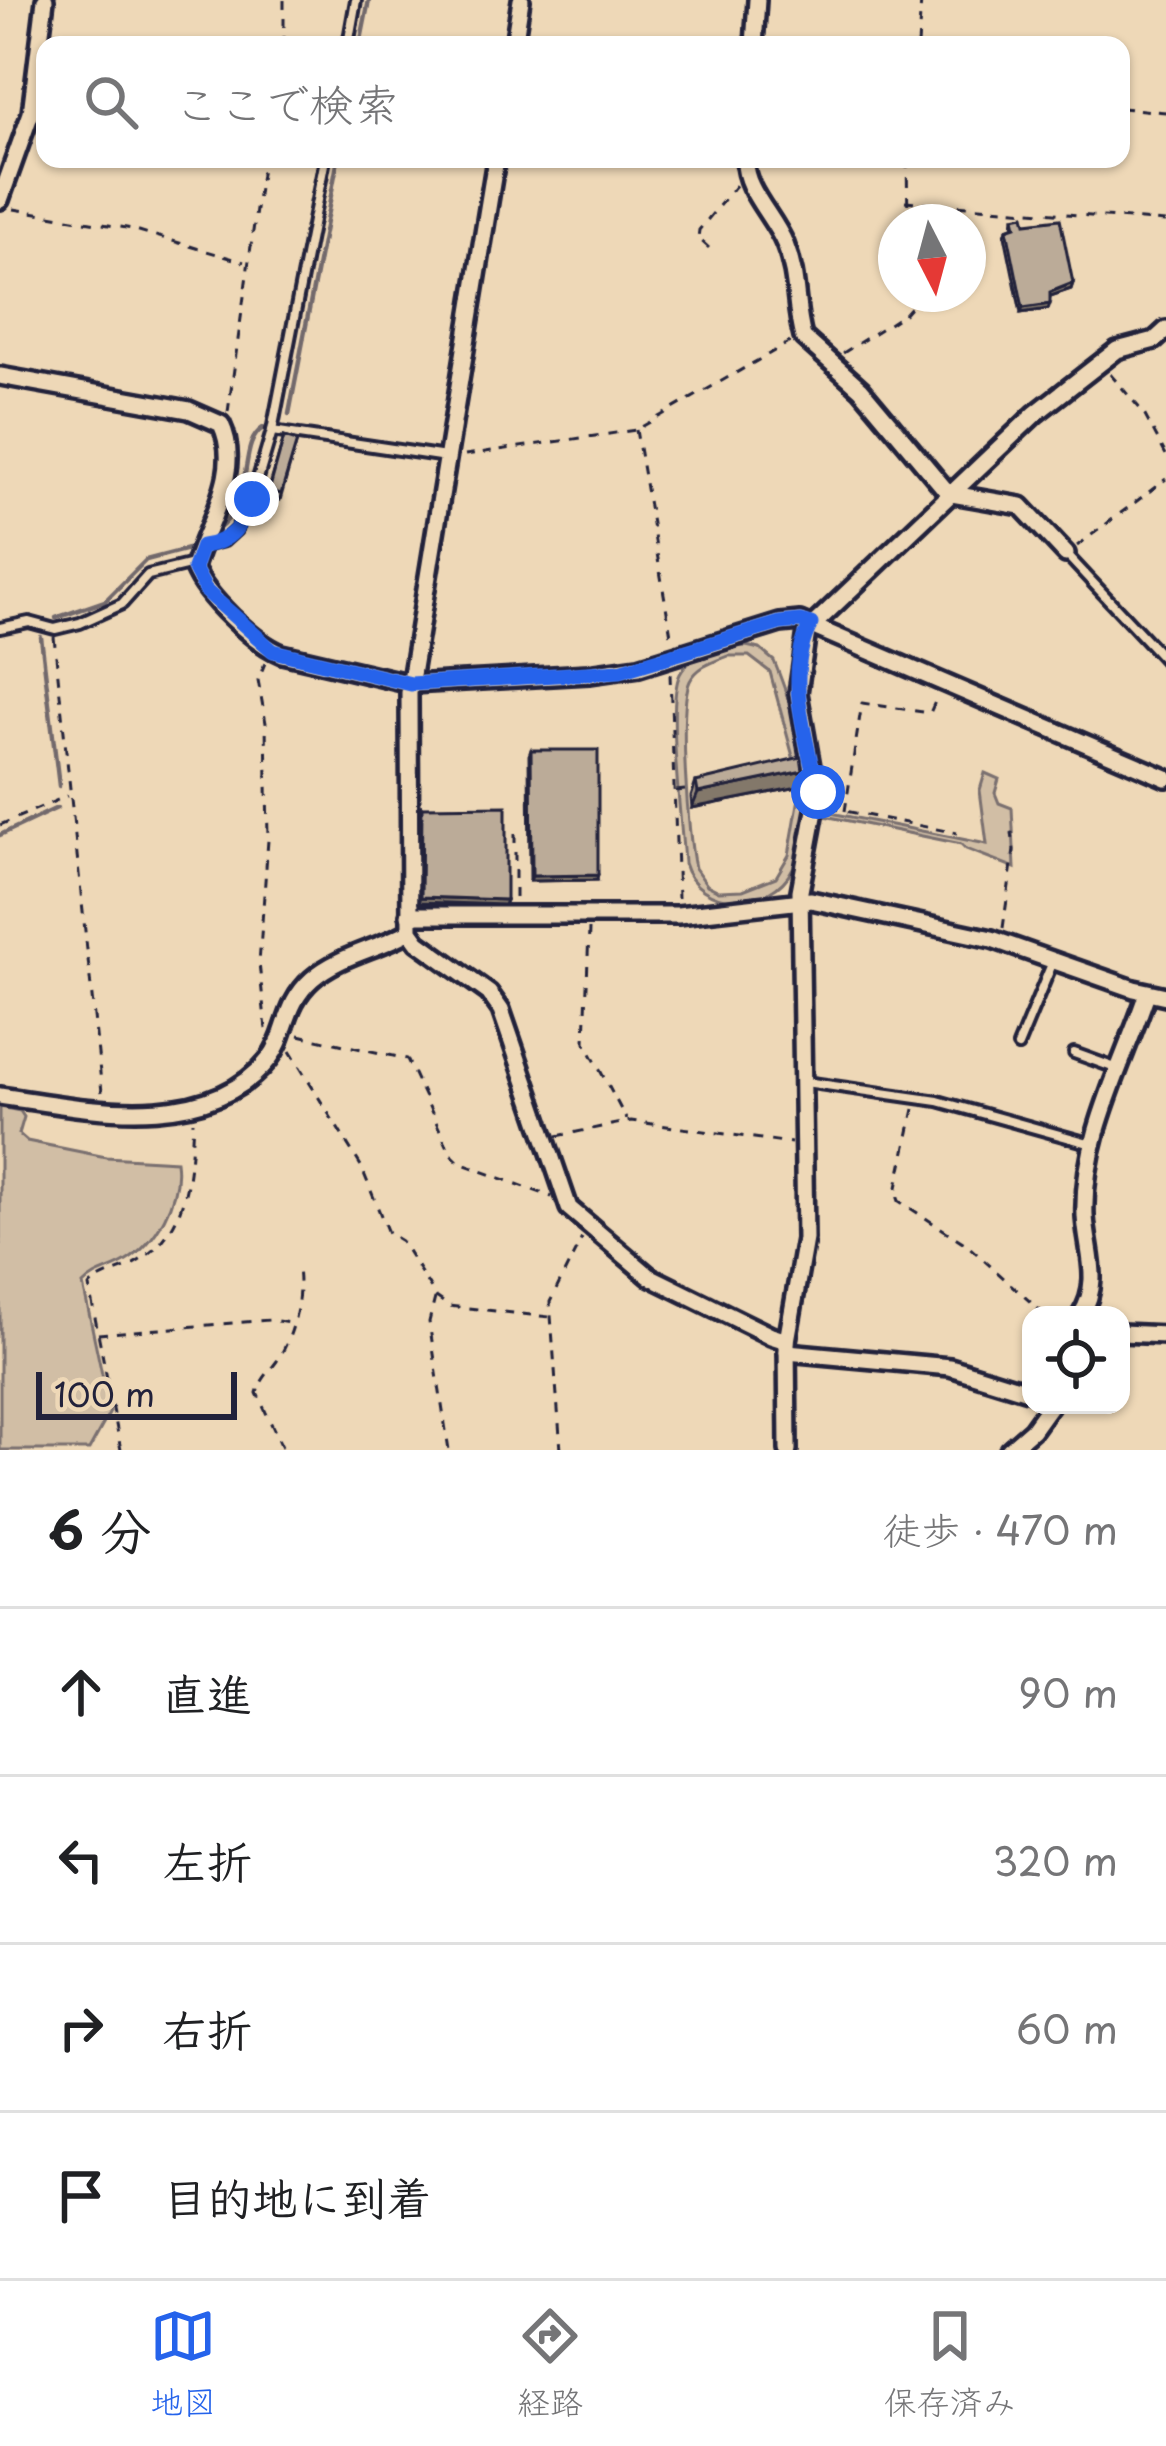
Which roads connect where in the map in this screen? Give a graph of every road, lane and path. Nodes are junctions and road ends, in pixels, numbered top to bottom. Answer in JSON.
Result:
{"nodes":[{"id":1,"x":44,"y":0,"type":"edge"},
{"id":2,"x":284,"y":0,"type":"edge"},
{"id":3,"x":356,"y":0,"type":"edge"},
{"id":4,"x":521,"y":0,"type":"edge"},
{"id":5,"x":757,"y":0,"type":"edge"},
{"id":6,"x":921,"y":0,"type":"edge"},
{"id":7,"x":40,"y":36,"type":"edge"},
{"id":8,"x":284,"y":36,"type":"edge"},
{"id":9,"x":349,"y":36,"type":"edge"},
{"id":10,"x":515,"y":36,"type":"edge"},
{"id":11,"x":755,"y":36,"type":"edge"},
{"id":12,"x":919,"y":36,"type":"edge"},
{"id":13,"x":36,"y":70,"type":"edge"},
{"id":14,"x":1130,"y":109,"type":"edge"},
{"id":15,"x":1166,"y":112,"type":"edge"},
{"id":16,"x":264,"y":168,"type":"edge"},
{"id":17,"x":323,"y":168,"type":"edge"},
{"id":18,"x":495,"y":168,"type":"edge"},
{"id":19,"x":744,"y":168,"type":"edge"},
{"id":20,"x":746,"y":168,"type":"edge"},
{"id":21,"x":907,"y":168,"type":"edge"},
{"id":22,"x":905,"y":201,"type":"junction"},
{"id":23,"x":0,"y":204,"type":"edge"},
{"id":24,"x":905,"y":204,"type":"edge"},
{"id":25,"x":1166,"y":222,"type":"edge"},
{"id":26,"x":710,"y":248,"type":"dead end"},
{"id":27,"x":246,"y":262,"type":"junction"},
{"id":28,"x":906,"y":312,"type":"edge"},
{"id":29,"x":1166,"y":329,"type":"edge"},
{"id":30,"x":802,"y":337,"type":"junction"},
{"id":31,"x":834,"y":361,"type":"junction"},
{"id":32,"x":1102,"y":362,"type":"junction"},
{"id":33,"x":0,"y":376,"type":"edge"},
{"id":34,"x":221,"y":424,"type":"junction"},
{"id":35,"x":272,"y":430,"type":"junction"},
{"id":36,"x":636,"y":430,"type":"junction"},
{"id":37,"x":1166,"y":454,"type":"edge"},
{"id":38,"x":448,"y":457,"type":"junction"},
{"id":39,"x":1166,"y":479,"type":"edge"},
{"id":40,"x":952,"y":494,"type":"junction"},
{"id":41,"x":202,"y":546,"type":"junction"},
{"id":42,"x":1066,"y":554,"type":"junction"},
{"id":43,"x":194,"y":564,"type":"junction"},
{"id":44,"x":811,"y":624,"type":"junction"},
{"id":45,"x":0,"y":628,"type":"edge"},
{"id":46,"x":55,"y":629,"type":"junction"},
{"id":47,"x":273,"y":651,"type":"junction"},
{"id":48,"x":672,"y":656,"type":"junction"},
{"id":49,"x":1166,"y":662,"type":"edge"},
{"id":50,"x":411,"y":684,"type":"junction"},
{"id":51,"x":943,"y":685,"type":"junction"},
{"id":52,"x":1166,"y":778,"type":"edge"},
{"id":53,"x":710,"y":786,"type":"edge"},
{"id":54,"x":674,"y":791,"type":"junction"},
{"id":55,"x":69,"y":795,"type":"junction"},
{"id":56,"x":816,"y":806,"type":"junction"},
{"id":57,"x":844,"y":811,"type":"junction"},
{"id":58,"x":0,"y":825,"type":"edge"},
{"id":59,"x":1012,"y":832,"type":"dead end"},
{"id":60,"x":957,"y":833,"type":"dead end"},
{"id":61,"x":514,"y":834,"type":"dead end"},
{"id":62,"x":800,"y":900,"type":"junction"},
{"id":63,"x":515,"y":914,"type":"junction"},
{"id":64,"x":589,"y":915,"type":"junction"},
{"id":65,"x":678,"y":915,"type":"junction"},
{"id":66,"x":410,"y":923,"type":"junction"},
{"id":67,"x":1001,"y":941,"type":"junction"},
{"id":68,"x":1054,"y":959,"type":"junction"},
{"id":69,"x":1147,"y":993,"type":"junction"},
{"id":70,"x":1166,"y":996,"type":"edge"},
{"id":71,"x":279,"y":1035,"type":"junction"},
{"id":72,"x":1018,"y":1046,"type":"dead end"},
{"id":73,"x":1074,"y":1054,"type":"dead end"},
{"id":74,"x":1119,"y":1070,"type":"junction"},
{"id":75,"x":803,"y":1082,"type":"junction"},
{"id":76,"x":0,"y":1096,"type":"edge"},
{"id":77,"x":917,"y":1098,"type":"junction"},
{"id":78,"x":190,"y":1107,"type":"junction"},
{"id":79,"x":104,"y":1110,"type":"junction"},
{"id":80,"x":627,"y":1121,"type":"junction"},
{"id":81,"x":544,"y":1141,"type":"junction"},
{"id":82,"x":804,"y":1144,"type":"junction"},
{"id":83,"x":1092,"y":1144,"type":"junction"},
{"id":84,"x":563,"y":1196,"type":"junction"},
{"id":85,"x":589,"y":1228,"type":"junction"},
{"id":86,"x":298,"y":1269,"type":"dead end"},
{"id":87,"x":436,"y":1297,"type":"junction"},
{"id":88,"x":1035,"y":1306,"type":"edge"},
{"id":89,"x":1087,"y":1306,"type":"edge"},
{"id":90,"x":550,"y":1317,"type":"junction"},
{"id":91,"x":292,"y":1323,"type":"junction"},
{"id":92,"x":1130,"y":1333,"type":"edge"},
{"id":93,"x":98,"y":1334,"type":"junction"},
{"id":94,"x":1166,"y":1335,"type":"edge"},
{"id":95,"x":787,"y":1346,"type":"junction"},
{"id":96,"x":1022,"y":1389,"type":"edge"},
{"id":97,"x":1044,"y":1414,"type":"edge"},
{"id":98,"x":282,"y":1447,"type":"edge"},
{"id":99,"x":121,"y":1450,"type":"edge"},
{"id":100,"x":449,"y":1450,"type":"edge"},
{"id":101,"x":560,"y":1450,"type":"edge"},
{"id":102,"x":788,"y":1450,"type":"edge"},
{"id":103,"x":1009,"y":1450,"type":"edge"}],
"edges":[{"from":1,"to":7,"type":"street"},
{"from":2,"to":8,"type":"path"},
{"from":3,"to":9,"type":"lane"},
{"from":4,"to":10,"type":"street"},
{"from":5,"to":11,"type":"street"},
{"from":6,"to":12,"type":"path"},
{"from":13,"to":23,"type":"street"},
{"from":14,"to":15,"type":"path"},
{"from":16,"to":27,"type":"path"},
{"from":17,"to":35,"type":"lane"},
{"from":18,"to":38,"type":"street"},
{"from":19,"to":26,"type":"path"},
{"from":20,"to":30,"type":"street"},
{"from":21,"to":22,"type":"path"},
{"from":22,"to":24,"type":"path"},
{"from":22,"to":25,"type":"path"},
{"from":23,"to":27,"type":"path"},
{"from":27,"to":34,"type":"path"},
{"from":28,"to":31,"type":"path"},
{"from":29,"to":32,"type":"street"},
{"from":30,"to":31,"type":"street"},
{"from":30,"to":36,"type":"path"},
{"from":31,"to":40,"type":"street"},
{"from":32,"to":37,"type":"path"},
{"from":32,"to":40,"type":"street"},
{"from":33,"to":34,"type":"street"},
{"from":34,"to":41,"type":"street"},
{"from":35,"to":38,"type":"lane"},
{"from":35,"to":41,"type":"lane"},
{"from":36,"to":38,"type":"path"},
{"from":36,"to":48,"type":"path"},
{"from":38,"to":50,"type":"street"},
{"from":39,"to":42,"type":"path"},
{"from":40,"to":42,"type":"street"},
{"from":40,"to":44,"type":"street"},
{"from":41,"to":43,"type":"street"},
{"from":42,"to":49,"type":"lane"},
{"from":43,"to":46,"type":"lane"},
{"from":43,"to":47,"type":"street"},
{"from":44,"to":48,"type":"street"},
{"from":44,"to":51,"type":"street"},
{"from":44,"to":56,"type":"street"},
{"from":45,"to":46,"type":"lane"},
{"from":46,"to":55,"type":"path"},
{"from":47,"to":50,"type":"street"},
{"from":47,"to":71,"type":"path"},
{"from":48,"to":50,"type":"street"},
{"from":48,"to":54,"type":"path"},
{"from":50,"to":66,"type":"street"},
{"from":51,"to":52,"type":"street"},
{"from":51,"to":57,"type":"path"},
{"from":53,"to":54,"type":"path"},
{"from":54,"to":65,"type":"path"},
{"from":55,"to":58,"type":"path"},
{"from":55,"to":79,"type":"path"},
{"from":56,"to":57,"type":"path"},
{"from":56,"to":62,"type":"street"},
{"from":57,"to":60,"type":"path"},
{"from":59,"to":67,"type":"path"},
{"from":61,"to":63,"type":"path"},
{"from":62,"to":65,"type":"street"},
{"from":62,"to":67,"type":"street"},
{"from":62,"to":75,"type":"street"},
{"from":63,"to":64,"type":"street"},
{"from":63,"to":66,"type":"street"},
{"from":64,"to":65,"type":"street"},
{"from":64,"to":80,"type":"path"},
{"from":66,"to":71,"type":"street"},
{"from":66,"to":81,"type":"street"},
{"from":67,"to":68,"type":"street"},
{"from":68,"to":69,"type":"street"},
{"from":68,"to":72,"type":"lane"},
{"from":69,"to":70,"type":"street"},
{"from":69,"to":74,"type":"street"},
{"from":71,"to":78,"type":"street"},
{"from":71,"to":84,"type":"path"},
{"from":71,"to":87,"type":"path"},
{"from":73,"to":74,"type":"lane"},
{"from":74,"to":83,"type":"street"},
{"from":75,"to":77,"type":"lane"},
{"from":75,"to":82,"type":"street"},
{"from":76,"to":79,"type":"street"},
{"from":77,"to":83,"type":"lane"},
{"from":77,"to":88,"type":"path"},
{"from":78,"to":79,"type":"street"},
{"from":78,"to":93,"type":"path"},
{"from":80,"to":81,"type":"path"},
{"from":80,"to":82,"type":"path"},
{"from":81,"to":84,"type":"street"},
{"from":82,"to":95,"type":"street"},
{"from":83,"to":89,"type":"street"},
{"from":84,"to":85,"type":"street"},
{"from":85,"to":90,"type":"path"},
{"from":85,"to":95,"type":"street"},
{"from":86,"to":91,"type":"path"},
{"from":87,"to":90,"type":"path"},
{"from":87,"to":100,"type":"path"},
{"from":90,"to":101,"type":"path"},
{"from":91,"to":93,"type":"path"},
{"from":91,"to":98,"type":"path"},
{"from":92,"to":94,"type":"street"},
{"from":93,"to":99,"type":"path"},
{"from":95,"to":96,"type":"street"},
{"from":95,"to":102,"type":"street"},
{"from":97,"to":103,"type":"street"}]}
